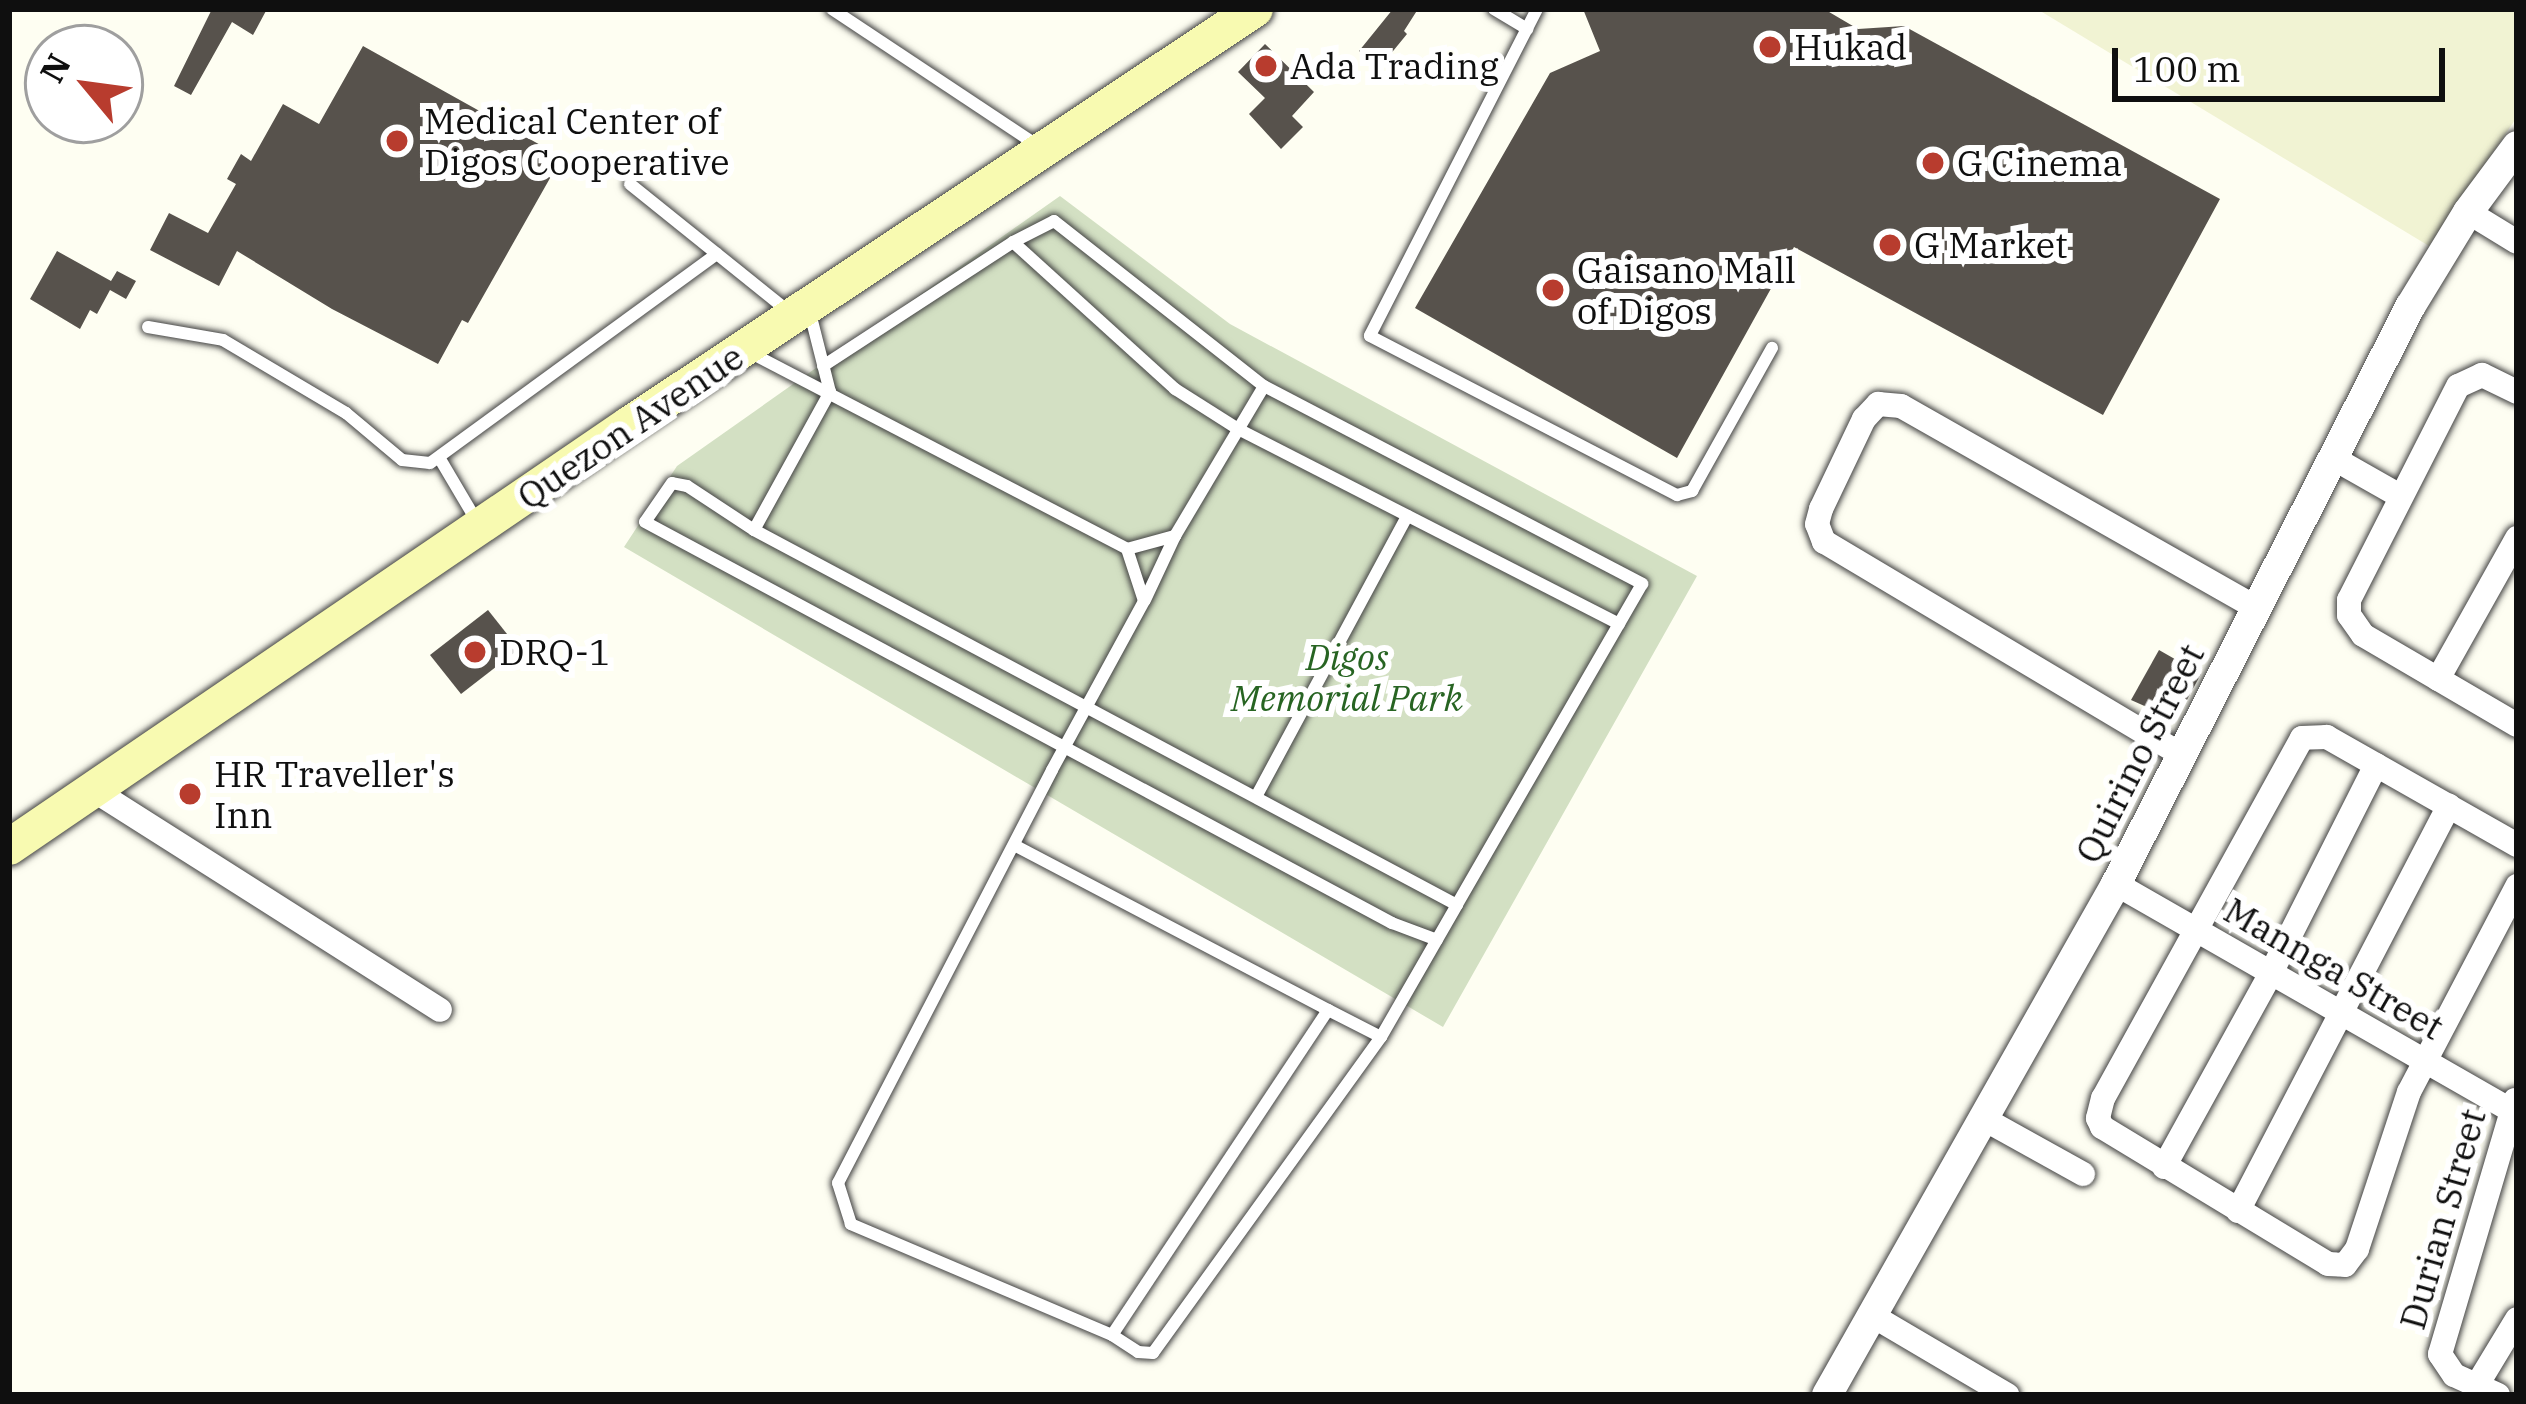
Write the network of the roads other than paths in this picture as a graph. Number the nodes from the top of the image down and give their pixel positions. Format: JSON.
{"nodes":[{"id":1,"x":832,"y":9,"type":"edge"},
{"id":2,"x":1255,"y":9,"type":"edge"},
{"id":3,"x":1494,"y":9,"type":"edge"},
{"id":4,"x":1538,"y":9,"type":"edge"},
{"id":5,"x":1527,"y":29,"type":"junction"},
{"id":6,"x":2517,"y":146,"type":"edge"},
{"id":7,"x":1043,"y":150,"type":"junction"},
{"id":8,"x":630,"y":184,"type":"dead end"},
{"id":9,"x":2468,"y":212,"type":"junction"},
{"id":10,"x":1012,"y":242,"type":"junction"},
{"id":11,"x":2517,"y":242,"type":"edge"},
{"id":12,"x":717,"y":254,"type":"junction"},
{"id":13,"x":802,"y":312,"type":"junction"},
{"id":14,"x":148,"y":327,"type":"dead end"},
{"id":15,"x":1772,"y":348,"type":"dead end"},
{"id":16,"x":744,"y":350,"type":"junction"},
{"id":17,"x":823,"y":366,"type":"junction"},
{"id":18,"x":1264,"y":386,"type":"junction"},
{"id":19,"x":830,"y":392,"type":"junction"},
{"id":20,"x":2517,"y":392,"type":"edge"},
{"id":21,"x":1238,"y":430,"type":"junction"},
{"id":22,"x":2333,"y":458,"type":"junction"},
{"id":23,"x":440,"y":459,"type":"junction"},
{"id":24,"x":2401,"y":496,"type":"junction"},
{"id":25,"x":1407,"y":516,"type":"junction"},
{"id":26,"x":480,"y":526,"type":"junction"},
{"id":27,"x":754,"y":530,"type":"junction"},
{"id":28,"x":1175,"y":536,"type":"junction"},
{"id":29,"x":2517,"y":538,"type":"edge"},
{"id":30,"x":1127,"y":549,"type":"junction"},
{"id":31,"x":1144,"y":601,"type":"junction"},
{"id":32,"x":2257,"y":608,"type":"junction"},
{"id":33,"x":1619,"y":624,"type":"junction"},
{"id":34,"x":2438,"y":679,"type":"junction"},
{"id":35,"x":1087,"y":706,"type":"junction"},
{"id":36,"x":2517,"y":725,"type":"edge"},
{"id":37,"x":1064,"y":748,"type":"junction"},
{"id":38,"x":2182,"y":755,"type":"junction"},
{"id":39,"x":2376,"y":765,"type":"junction"},
{"id":40,"x":92,"y":789,"type":"junction"},
{"id":41,"x":1257,"y":795,"type":"junction"},
{"id":42,"x":2449,"y":806,"type":"junction"},
{"id":43,"x":1014,"y":845,"type":"junction"},
{"id":44,"x":2517,"y":845,"type":"edge"},
{"id":45,"x":9,"y":847,"type":"edge"},
{"id":46,"x":2116,"y":884,"type":"junction"},
{"id":47,"x":2517,"y":886,"type":"edge"},
{"id":48,"x":1457,"y":905,"type":"junction"},
{"id":49,"x":2195,"y":929,"type":"junction"},
{"id":50,"x":1437,"y":940,"type":"junction"},
{"id":51,"x":2271,"y":973,"type":"junction"},
{"id":52,"x":440,"y":1010,"type":"dead end"},
{"id":53,"x":1328,"y":1010,"type":"junction"},
{"id":54,"x":2342,"y":1013,"type":"junction"},
{"id":55,"x":1381,"y":1037,"type":"junction"},
{"id":56,"x":2424,"y":1060,"type":"junction"},
{"id":57,"x":2515,"y":1107,"type":"edge"},
{"id":58,"x":1986,"y":1120,"type":"junction"},
{"id":59,"x":2164,"y":1167,"type":"junction"},
{"id":60,"x":2083,"y":1174,"type":"dead end"},
{"id":61,"x":2238,"y":1211,"type":"junction"},
{"id":62,"x":1873,"y":1316,"type":"junction"},
{"id":63,"x":2517,"y":1319,"type":"edge"},
{"id":64,"x":1112,"y":1335,"type":"junction"},
{"id":65,"x":2488,"y":1390,"type":"edge"},
{"id":66,"x":1827,"y":1395,"type":"edge"},
{"id":67,"x":2007,"y":1395,"type":"edge"}],
"edges":[{"from":1,"to":7,"type":"lane"},
{"from":2,"to":7,"type":"main road","name":"Quezon Avenue"},
{"from":3,"to":5,"type":"lane"},
{"from":4,"to":5,"type":"lane"},
{"from":5,"to":15,"type":"lane"},
{"from":6,"to":9,"type":"street","name":"Quirino Street"},
{"from":7,"to":13,"type":"main road","name":"Quezon Avenue"},
{"from":8,"to":12,"type":"lane"},
{"from":9,"to":11,"type":"street"},
{"from":9,"to":22,"type":"street","name":"Quirino Street"},
{"from":10,"to":17,"type":"lane"},
{"from":10,"to":18,"type":"lane"},
{"from":10,"to":21,"type":"lane"},
{"from":12,"to":13,"type":"lane"},
{"from":12,"to":23,"type":"lane"},
{"from":13,"to":16,"type":"main road","name":"Quezon Avenue"},
{"from":13,"to":17,"type":"lane"},
{"from":14,"to":23,"type":"lane"},
{"from":16,"to":19,"type":"lane"},
{"from":16,"to":26,"type":"main road","name":"Quezon Avenue"},
{"from":17,"to":19,"type":"lane"},
{"from":18,"to":21,"type":"lane"},
{"from":18,"to":33,"type":"lane"},
{"from":19,"to":27,"type":"lane"},
{"from":19,"to":30,"type":"lane"},
{"from":20,"to":24,"type":"street"},
{"from":21,"to":25,"type":"lane"},
{"from":21,"to":28,"type":"lane"},
{"from":22,"to":24,"type":"street"},
{"from":22,"to":32,"type":"street","name":"Quirino Street"},
{"from":23,"to":26,"type":"lane"},
{"from":24,"to":34,"type":"street"},
{"from":25,"to":33,"type":"lane"},
{"from":25,"to":41,"type":"lane"},
{"from":26,"to":40,"type":"main road","name":"Quezon Avenue"},
{"from":27,"to":35,"type":"lane"},
{"from":27,"to":37,"type":"lane"},
{"from":28,"to":30,"type":"lane"},
{"from":28,"to":31,"type":"lane"},
{"from":29,"to":34,"type":"street"},
{"from":30,"to":31,"type":"lane"},
{"from":31,"to":35,"type":"lane"},
{"from":32,"to":38,"type":"street","name":"Quirino Street"},
{"from":32,"to":38,"type":"street"},
{"from":33,"to":48,"type":"lane"},
{"from":34,"to":36,"type":"street"},
{"from":35,"to":37,"type":"lane"},
{"from":35,"to":41,"type":"lane"},
{"from":37,"to":43,"type":"lane"},
{"from":37,"to":50,"type":"lane"},
{"from":38,"to":46,"type":"street","name":"Quirino Street"},
{"from":39,"to":42,"type":"street"},
{"from":39,"to":49,"type":"street"},
{"from":39,"to":51,"type":"street"},
{"from":40,"to":45,"type":"main road","name":"Quezon Avenue"},
{"from":40,"to":52,"type":"street"},
{"from":41,"to":48,"type":"lane"},
{"from":42,"to":44,"type":"street"},
{"from":42,"to":54,"type":"street"},
{"from":43,"to":53,"type":"lane"},
{"from":43,"to":64,"type":"lane"},
{"from":46,"to":49,"type":"street","name":"Mannga Street"},
{"from":46,"to":58,"type":"street","name":"Quirino Street"},
{"from":47,"to":56,"type":"street"},
{"from":48,"to":50,"type":"lane"},
{"from":49,"to":51,"type":"street","name":"Mannga Street"},
{"from":49,"to":59,"type":"street"},
{"from":50,"to":55,"type":"lane"},
{"from":51,"to":54,"type":"street","name":"Mannga Street"},
{"from":51,"to":59,"type":"street"},
{"from":53,"to":55,"type":"lane"},
{"from":53,"to":64,"type":"lane"},
{"from":54,"to":56,"type":"street","name":"Mannga Street"},
{"from":54,"to":61,"type":"street"},
{"from":55,"to":64,"type":"lane"},
{"from":56,"to":57,"type":"street","name":"Mannga Street"},
{"from":56,"to":61,"type":"street"},
{"from":57,"to":65,"type":"street","name":"Durian Street"},
{"from":58,"to":60,"type":"street"},
{"from":58,"to":62,"type":"street","name":"Quirino Street"},
{"from":59,"to":61,"type":"street"},
{"from":62,"to":66,"type":"street","name":"Quirino Street"},
{"from":62,"to":67,"type":"street"},
{"from":63,"to":65,"type":"street"}]}
